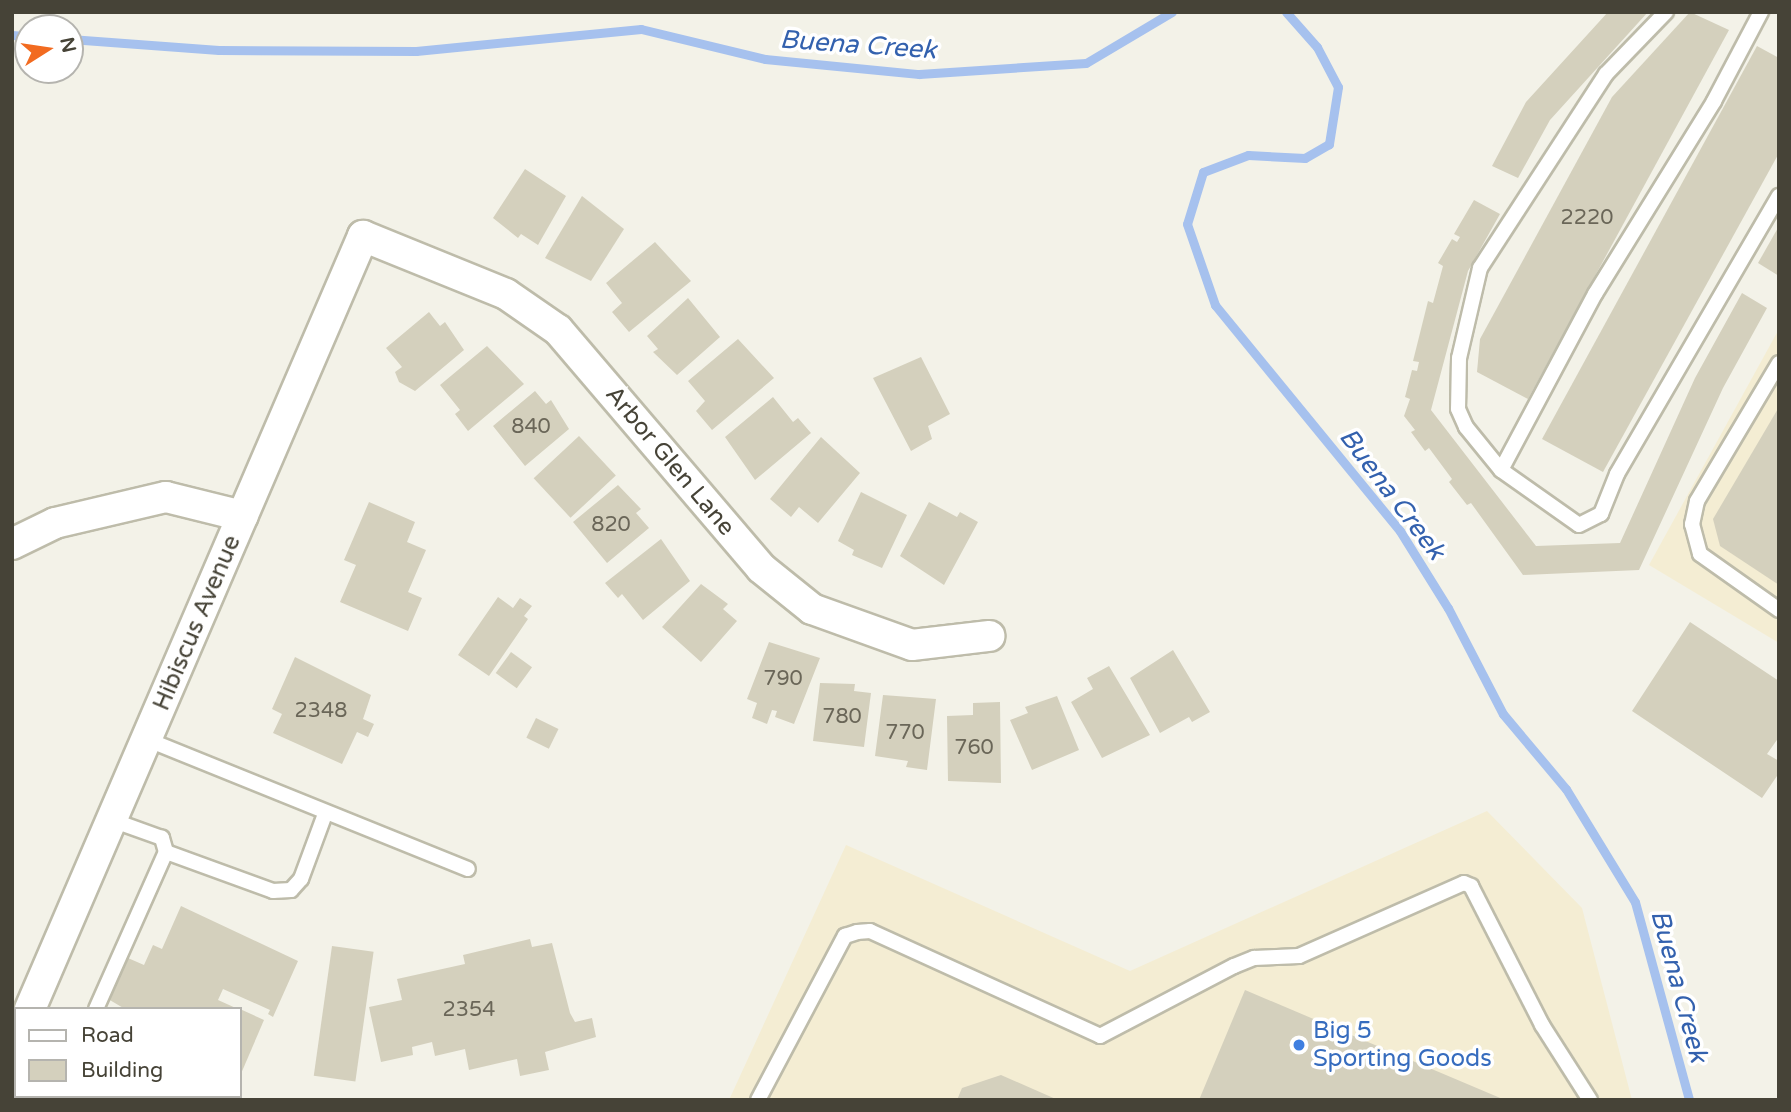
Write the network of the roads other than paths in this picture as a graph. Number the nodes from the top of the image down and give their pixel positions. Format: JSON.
{"nodes":[{"id":1,"x":1666,"y":12,"type":"edge"},
{"id":2,"x":1761,"y":12,"type":"edge"},
{"id":3,"x":1779,"y":196,"type":"edge"},
{"id":4,"x":363,"y":236,"type":"joint"},
{"id":5,"x":1779,"y":363,"type":"edge"},
{"id":6,"x":1501,"y":470,"type":"junction"},
{"id":7,"x":243,"y":516,"type":"junction"},
{"id":8,"x":12,"y":544,"type":"edge"},
{"id":9,"x":1779,"y":610,"type":"edge"},
{"id":10,"x":989,"y":636,"type":"dead end"},
{"id":11,"x":146,"y":739,"type":"junction"},
{"id":12,"x":325,"y":814,"type":"junction"},
{"id":13,"x":112,"y":820,"type":"junction"},
{"id":14,"x":166,"y":852,"type":"junction"},
{"id":15,"x":468,"y":869,"type":"dead end"},
{"id":16,"x":31,"y":1007,"type":"edge"},
{"id":17,"x":97,"y":1007,"type":"edge"},
{"id":18,"x":758,"y":1100,"type":"edge"},
{"id":19,"x":1590,"y":1100,"type":"edge"}],
"edges":[{"from":1,"to":6,"type":"lane"},
{"from":2,"to":6,"type":"lane"},
{"from":3,"to":6,"type":"lane"},
{"from":4,"to":7,"type":"street","name":"Hibiscus Avenue"},
{"from":4,"to":10,"type":"street","name":"Arbor Glen Lane"},
{"from":5,"to":9,"type":"lane"},
{"from":7,"to":8,"type":"street"},
{"from":7,"to":11,"type":"street","name":"Hibiscus Avenue"},
{"from":11,"to":12,"type":"lane"},
{"from":11,"to":13,"type":"street","name":"Hibiscus Avenue"},
{"from":12,"to":14,"type":"lane"},
{"from":12,"to":15,"type":"lane"},
{"from":13,"to":14,"type":"lane"},
{"from":13,"to":16,"type":"street","name":"Hibiscus Avenue"},
{"from":14,"to":17,"type":"lane"},
{"from":18,"to":19,"type":"lane"}]}
